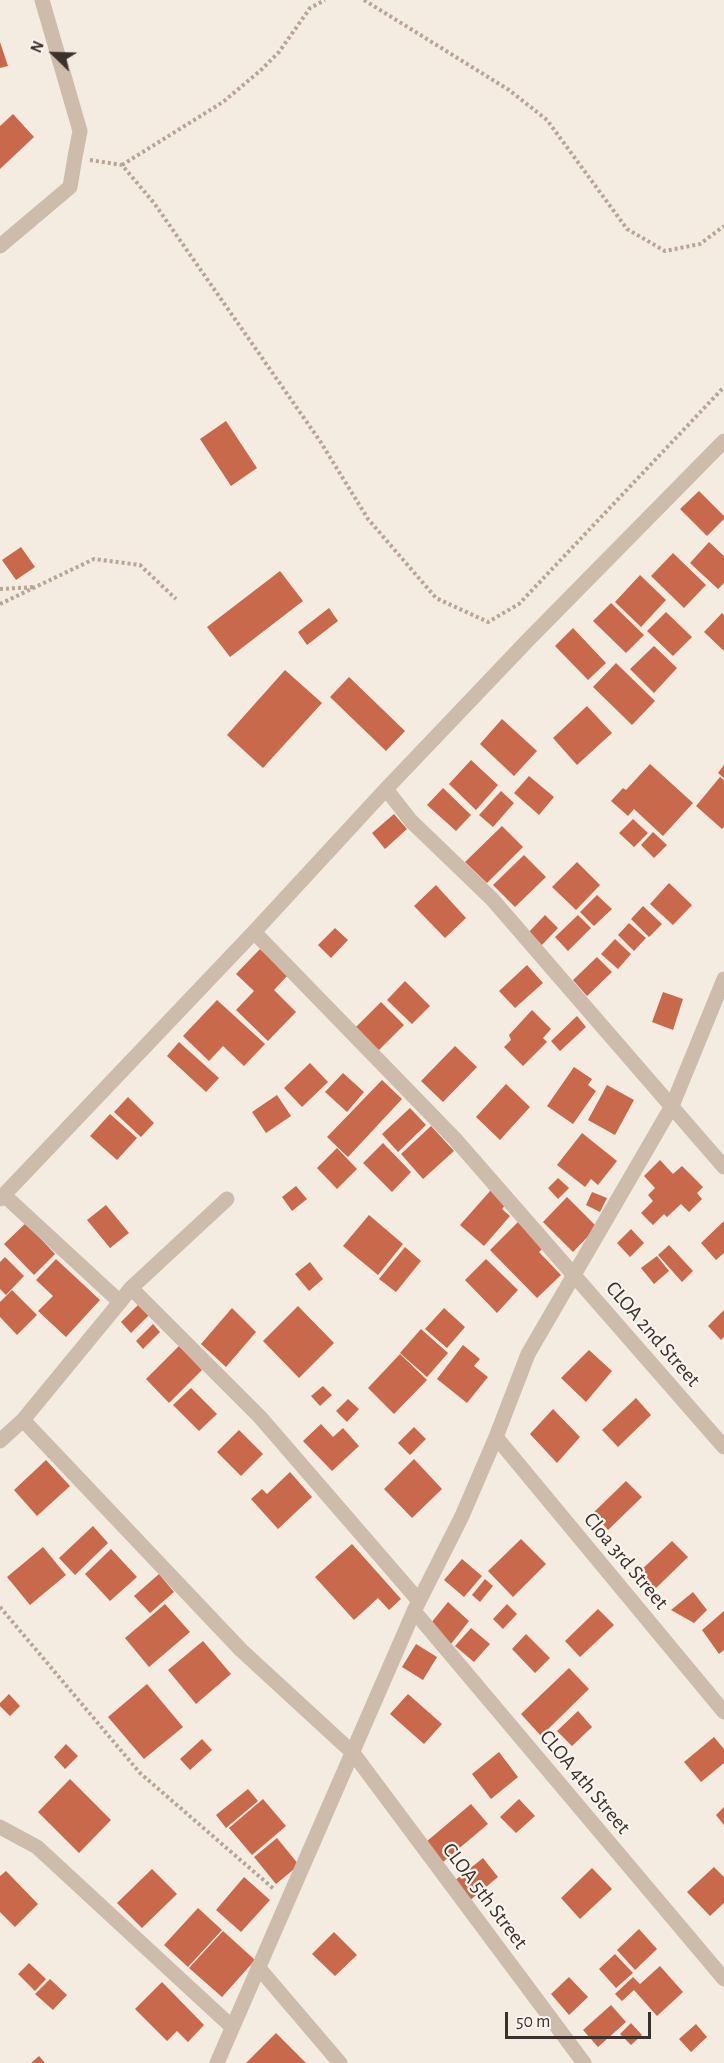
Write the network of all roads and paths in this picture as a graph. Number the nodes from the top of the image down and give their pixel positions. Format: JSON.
{"nodes":[{"id":1,"x":42,"y":0,"type":"edge"},
{"id":2,"x":325,"y":0,"type":"edge"},
{"id":3,"x":364,"y":0,"type":"edge"},
{"id":4,"x":75,"y":157,"type":"junction"},
{"id":5,"x":122,"y":165,"type":"junction"},
{"id":6,"x":724,"y":226,"type":"edge"},
{"id":7,"x":0,"y":246,"type":"edge"},
{"id":8,"x":724,"y":387,"type":"edge"},
{"id":9,"x":724,"y":441,"type":"edge"},
{"id":10,"x":40,"y":586,"type":"junction"},
{"id":11,"x":0,"y":589,"type":"edge"},
{"id":12,"x":176,"y":599,"type":"dead end"},
{"id":13,"x":0,"y":604,"type":"edge"},
{"id":14,"x":386,"y":789,"type":"junction"},
{"id":15,"x":254,"y":932,"type":"junction"},
{"id":16,"x":724,"y":979,"type":"edge"},
{"id":17,"x":672,"y":1106,"type":"junction"},
{"id":18,"x":724,"y":1167,"type":"edge"},
{"id":19,"x":2,"y":1197,"type":"edge"},
{"id":20,"x":227,"y":1199,"type":"dead end"},
{"id":21,"x":573,"y":1275,"type":"junction"},
{"id":22,"x":131,"y":1288,"type":"junction"},
{"id":23,"x":120,"y":1302,"type":"junction"},
{"id":24,"x":23,"y":1420,"type":"junction"},
{"id":25,"x":496,"y":1437,"type":"junction"},
{"id":26,"x":0,"y":1441,"type":"edge"},
{"id":27,"x":724,"y":1447,"type":"edge"},
{"id":28,"x":417,"y":1606,"type":"junction"},
{"id":29,"x":0,"y":1607,"type":"edge"},
{"id":30,"x":724,"y":1712,"type":"edge"},
{"id":31,"x":352,"y":1753,"type":"junction"},
{"id":32,"x":0,"y":1827,"type":"edge"},
{"id":33,"x":288,"y":1898,"type":"junction"},
{"id":34,"x":258,"y":1967,"type":"junction"},
{"id":35,"x":724,"y":1979,"type":"edge"},
{"id":36,"x":232,"y":2027,"type":"junction"},
{"id":37,"x":217,"y":2063,"type":"edge"},
{"id":38,"x":340,"y":2063,"type":"edge"},
{"id":39,"x":584,"y":2063,"type":"edge"}],
"edges":[{"from":1,"to":4,"type":"street"},
{"from":2,"to":5,"type":"path"},
{"from":3,"to":6,"type":"path"},
{"from":4,"to":5,"type":"path"},
{"from":4,"to":7,"type":"street"},
{"from":5,"to":8,"type":"path"},
{"from":9,"to":14,"type":"street"},
{"from":10,"to":11,"type":"path"},
{"from":10,"to":12,"type":"path"},
{"from":10,"to":13,"type":"path"},
{"from":14,"to":15,"type":"street"},
{"from":14,"to":17,"type":"street"},
{"from":15,"to":19,"type":"street"},
{"from":15,"to":21,"type":"street","name":"CLOA 2nd Street"},
{"from":16,"to":17,"type":"street"},
{"from":17,"to":18,"type":"street"},
{"from":17,"to":21,"type":"street"},
{"from":19,"to":23,"type":"street"},
{"from":20,"to":22,"type":"street"},
{"from":21,"to":25,"type":"street"},
{"from":21,"to":27,"type":"street","name":"CLOA 2nd Street"},
{"from":22,"to":23,"type":"street"},
{"from":22,"to":28,"type":"street","name":"CLOA 4th Street"},
{"from":23,"to":24,"type":"street"},
{"from":24,"to":26,"type":"street"},
{"from":24,"to":31,"type":"street","name":"CLOA 5th Street"},
{"from":25,"to":28,"type":"street"},
{"from":25,"to":30,"type":"street","name":"Cloa 3rd Street"},
{"from":28,"to":31,"type":"street"},
{"from":28,"to":35,"type":"street","name":"CLOA 4th Street"},
{"from":29,"to":33,"type":"path"},
{"from":31,"to":33,"type":"street"},
{"from":31,"to":39,"type":"street","name":"CLOA 5th Street"},
{"from":32,"to":36,"type":"street"},
{"from":33,"to":34,"type":"street"},
{"from":34,"to":36,"type":"street"},
{"from":34,"to":38,"type":"street"},
{"from":36,"to":37,"type":"street"}]}
